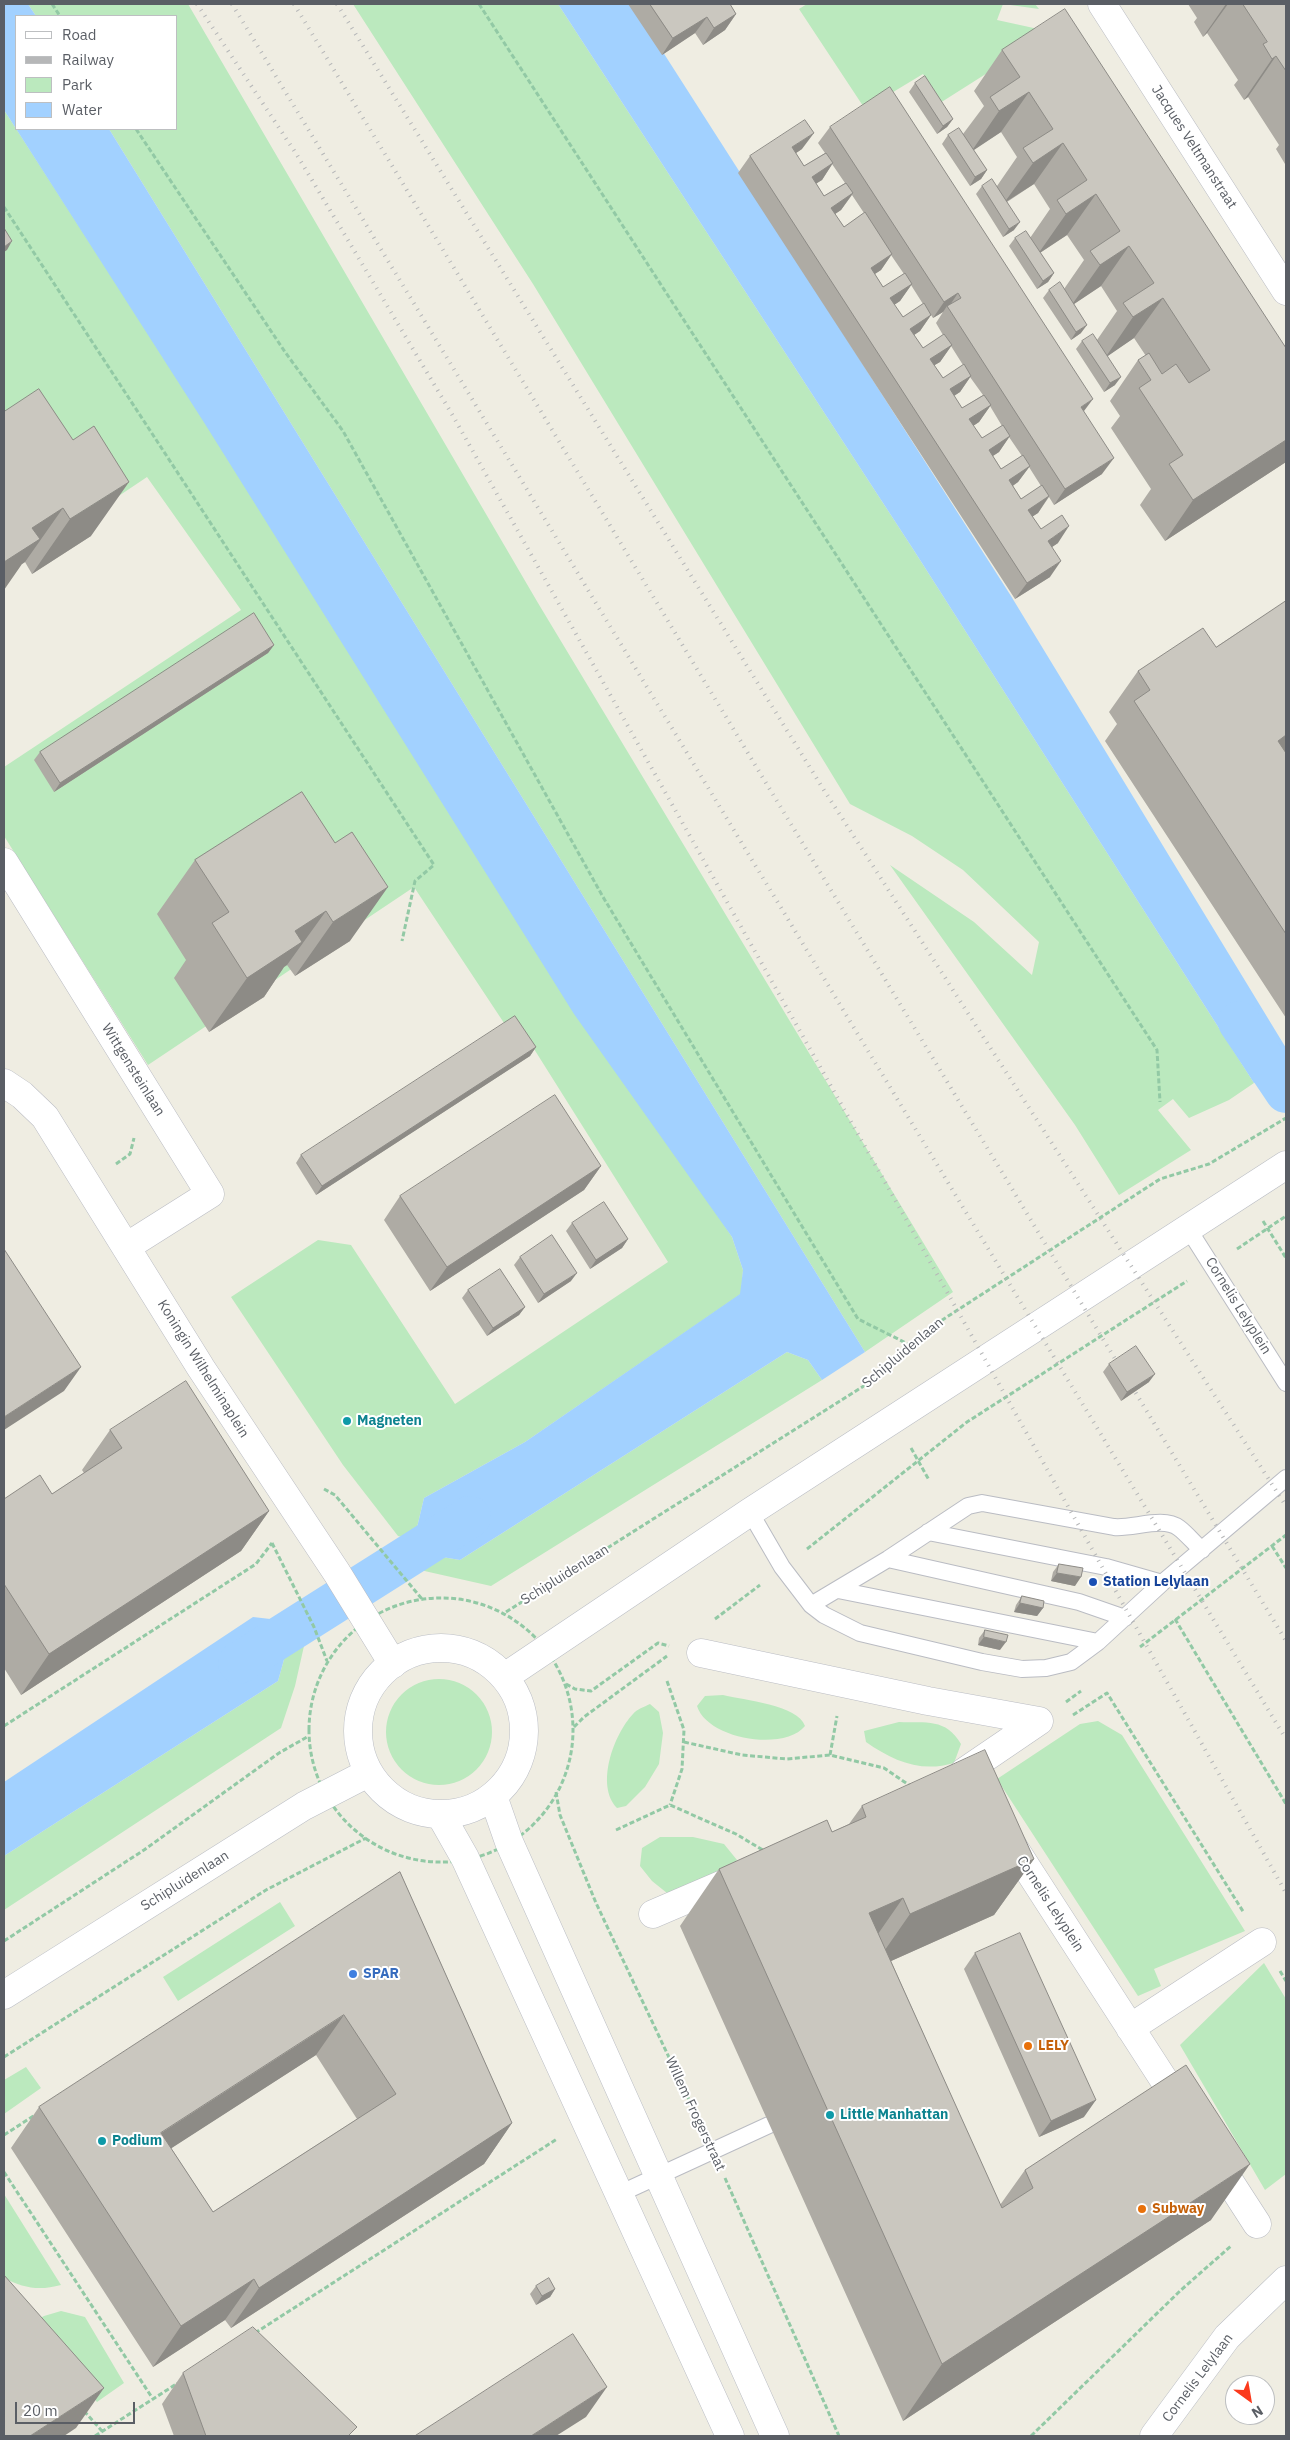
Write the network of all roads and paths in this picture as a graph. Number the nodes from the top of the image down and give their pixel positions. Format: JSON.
{"nodes":[{"id":1,"x":52,"y":4,"type":"edge"},
{"id":2,"x":479,"y":4,"type":"edge"},
{"id":3,"x":1102,"y":4,"type":"edge"},
{"id":4,"x":59,"y":15,"type":"edge"},
{"id":5,"x":137,"y":130,"type":"edge"},
{"id":6,"x":4,"y":207,"type":"edge"},
{"id":7,"x":1286,"y":291,"type":"edge"},
{"id":8,"x":4,"y":862,"type":"edge"},
{"id":9,"x":402,"y":940,"type":"dead end"},
{"id":10,"x":4,"y":1083,"type":"edge"},
{"id":11,"x":1160,"y":1102,"type":"dead end"},
{"id":12,"x":1286,"y":1118,"type":"edge"},
{"id":13,"x":129,"y":1129,"type":"dead end"},
{"id":14,"x":1282,"y":1169,"type":"edge"},
{"id":15,"x":86,"y":1185,"type":"junction"},
{"id":16,"x":1286,"y":1216,"type":"edge"},
{"id":17,"x":1268,"y":1229,"type":"junction"},
{"id":18,"x":1189,"y":1230,"type":"junction"},
{"id":19,"x":126,"y":1247,"type":"junction"},
{"id":20,"x":1286,"y":1258,"type":"edge"},
{"id":21,"x":1212,"y":1265,"type":"junction"},
{"id":22,"x":910,"y":1345,"type":"junction"},
{"id":23,"x":1286,"y":1383,"type":"edge"},
{"id":24,"x":1286,"y":1478,"type":"edge"},
{"id":25,"x":750,"y":1512,"type":"junction"},
{"id":26,"x":928,"y":1532,"type":"junction"},
{"id":27,"x":1286,"y":1535,"type":"edge"},
{"id":28,"x":272,"y":1543,"type":"dead end"},
{"id":29,"x":1272,"y":1546,"type":"junction"},
{"id":30,"x":379,"y":1548,"type":"dead end"},
{"id":31,"x":1202,"y":1550,"type":"junction"},
{"id":32,"x":888,"y":1559,"type":"junction"},
{"id":33,"x":782,"y":1567,"type":"junction"},
{"id":34,"x":1286,"y":1568,"type":"edge"},
{"id":35,"x":1162,"y":1583,"type":"junction"},
{"id":36,"x":838,"y":1590,"type":"junction"},
{"id":37,"x":300,"y":1597,"type":"dead end"},
{"id":38,"x":422,"y":1600,"type":"junction"},
{"id":39,"x":811,"y":1605,"type":"junction"},
{"id":40,"x":506,"y":1612,"type":"junction"},
{"id":41,"x":363,"y":1617,"type":"junction"},
{"id":42,"x":1125,"y":1618,"type":"junction"},
{"id":43,"x":1175,"y":1619,"type":"junction"},
{"id":44,"x":707,"y":1625,"type":"dead end"},
{"id":45,"x":1098,"y":1642,"type":"junction"},
{"id":46,"x":547,"y":1649,"type":"junction"},
{"id":47,"x":1137,"y":1649,"type":"dead end"},
{"id":48,"x":689,"y":1651,"type":"junction"},
{"id":49,"x":327,"y":1662,"type":"junction"},
{"id":50,"x":393,"y":1664,"type":"junction"},
{"id":51,"x":506,"y":1676,"type":"junction"},
{"id":52,"x":666,"y":1681,"type":"dead end"},
{"id":53,"x":566,"y":1684,"type":"junction"},
{"id":54,"x":1086,"y":1688,"type":"dead end"},
{"id":55,"x":1039,"y":1721,"type":"junction"},
{"id":56,"x":4,"y":1726,"type":"edge"},
{"id":57,"x":574,"y":1727,"type":"junction"},
{"id":58,"x":308,"y":1737,"type":"junction"},
{"id":59,"x":684,"y":1742,"type":"junction"},
{"id":60,"x":964,"y":1772,"type":"junction"},
{"id":61,"x":368,"y":1773,"type":"junction"},
{"id":62,"x":556,"y":1792,"type":"junction"},
{"id":63,"x":921,"y":1793,"type":"joint"},
{"id":64,"x":324,"y":1796,"type":"junction"},
{"id":65,"x":493,"y":1796,"type":"junction"},
{"id":66,"x":670,"y":1804,"type":"junction"},
{"id":67,"x":1286,"y":1804,"type":"edge"},
{"id":68,"x":440,"y":1814,"type":"junction"},
{"id":69,"x":616,"y":1830,"type":"dead end"},
{"id":70,"x":366,"y":1838,"type":"junction"},
{"id":71,"x":509,"y":1842,"type":"junction"},
{"id":72,"x":465,"y":1858,"type":"junction"},
{"id":73,"x":780,"y":1859,"type":"joint"},
{"id":74,"x":653,"y":1914,"type":"dead end"},
{"id":75,"x":4,"y":1941,"type":"edge"},
{"id":76,"x":1262,"y":1942,"type":"junction"},
{"id":77,"x":1286,"y":1981,"type":"edge"},
{"id":78,"x":4,"y":1994,"type":"edge"},
{"id":79,"x":1130,"y":2028,"type":"junction"},
{"id":80,"x":4,"y":2057,"type":"edge"},
{"id":81,"x":37,"y":2114,"type":"dead end"},
{"id":82,"x":585,"y":2120,"type":"junction"},
{"id":83,"x":769,"y":2125,"type":"dead end"},
{"id":84,"x":4,"y":2135,"type":"edge"},
{"id":85,"x":713,"y":2152,"type":"junction"},
{"id":86,"x":4,"y":2172,"type":"edge"},
{"id":87,"x":658,"y":2177,"type":"junction"},
{"id":88,"x":619,"y":2194,"type":"junction"},
{"id":89,"x":1257,"y":2224,"type":"joint"},
{"id":90,"x":1286,"y":2280,"type":"edge"},
{"id":91,"x":252,"y":2335,"type":"edge"},
{"id":92,"x":186,"y":2378,"type":"edge"},
{"id":93,"x":153,"y":2399,"type":"junction"},
{"id":94,"x":83,"y":2409,"type":"edge"},
{"id":95,"x":102,"y":2431,"type":"junction"},
{"id":96,"x":95,"y":2436,"type":"edge"},
{"id":97,"x":730,"y":2436,"type":"edge"},
{"id":98,"x":774,"y":2436,"type":"edge"},
{"id":99,"x":839,"y":2436,"type":"edge"},
{"id":100,"x":1031,"y":2436,"type":"edge"},
{"id":101,"x":1154,"y":2436,"type":"edge"}],
"edges":[{"from":1,"to":4,"type":"path"},
{"from":2,"to":11,"type":"path"},
{"from":3,"to":7,"type":"street","name":"Jacques Veltmanstraat"},
{"from":5,"to":22,"type":"path"},
{"from":6,"to":9,"type":"path"},
{"from":8,"to":19,"type":"street","name":"Wittgensteinlaan"},
{"from":10,"to":15,"type":"street","name":"Koningin Wilhelminaplein"},
{"from":12,"to":22,"type":"path","name":"Schipluidenlaan"},
{"from":13,"to":15,"type":"path"},
{"from":14,"to":18,"type":"street"},
{"from":15,"to":19,"type":"street","name":"Koningin Wilhelminaplein"},
{"from":16,"to":17,"type":"path"},
{"from":17,"to":20,"type":"path"},
{"from":17,"to":21,"type":"path"},
{"from":18,"to":21,"type":"lane","name":"Cornelis Lelyplein"},
{"from":18,"to":25,"type":"street"},
{"from":19,"to":41,"type":"street","name":"Koningin Wilhelminaplein"},
{"from":21,"to":23,"type":"lane","name":"Cornelis Lelyplein"},
{"from":21,"to":33,"type":"path"},
{"from":22,"to":40,"type":"path","name":"Schipluidenlaan"},
{"from":24,"to":31,"type":"lane"},
{"from":25,"to":33,"type":"lane"},
{"from":25,"to":46,"type":"street"},
{"from":26,"to":31,"type":"lane"},
{"from":26,"to":32,"type":"lane"},
{"from":26,"to":35,"type":"lane"},
{"from":27,"to":29,"type":"path"},
{"from":28,"to":56,"type":"path"},
{"from":29,"to":34,"type":"path"},
{"from":29,"to":43,"type":"path"},
{"from":30,"to":38,"type":"path"},
{"from":31,"to":35,"type":"lane"},
{"from":32,"to":36,"type":"lane"},
{"from":32,"to":42,"type":"lane"},
{"from":33,"to":39,"type":"lane"},
{"from":33,"to":44,"type":"path"},
{"from":35,"to":42,"type":"lane"},
{"from":36,"to":39,"type":"lane"},
{"from":36,"to":45,"type":"lane"},
{"from":37,"to":49,"type":"path"},
{"from":38,"to":40,"type":"path"},
{"from":38,"to":41,"type":"path"},
{"from":39,"to":45,"type":"lane"},
{"from":40,"to":46,"type":"path"},
{"from":41,"to":49,"type":"path"},
{"from":41,"to":50,"type":"street","name":"Koningin Wilhelminaplein"},
{"from":42,"to":45,"type":"lane"},
{"from":43,"to":47,"type":"path"},
{"from":43,"to":67,"type":"path"},
{"from":46,"to":51,"type":"street"},
{"from":46,"to":53,"type":"path"},
{"from":48,"to":53,"type":"path"},
{"from":48,"to":55,"type":"street"},
{"from":48,"to":57,"type":"path"},
{"from":49,"to":58,"type":"path"},
{"from":50,"to":51,"type":"street"},
{"from":50,"to":61,"type":"street"},
{"from":51,"to":65,"type":"street"},
{"from":52,"to":59,"type":"path"},
{"from":53,"to":57,"type":"path"},
{"from":54,"to":55,"type":"path"},
{"from":55,"to":60,"type":"street"},
{"from":55,"to":76,"type":"path"},
{"from":57,"to":62,"type":"path"},
{"from":58,"to":64,"type":"path"},
{"from":58,"to":75,"type":"path"},
{"from":59,"to":63,"type":"path"},
{"from":59,"to":66,"type":"path"},
{"from":60,"to":63,"type":"street"},
{"from":60,"to":79,"type":"street","name":"Cornelis Lelyplein"},
{"from":61,"to":64,"type":"street","name":"Schipluidenlaan"},
{"from":61,"to":68,"type":"street"},
{"from":62,"to":71,"type":"path"},
{"from":62,"to":85,"type":"path","name":"Willem Frogerstraat"},
{"from":64,"to":70,"type":"path"},
{"from":64,"to":78,"type":"street","name":"Schipluidenlaan"},
{"from":65,"to":68,"type":"street"},
{"from":65,"to":71,"type":"street"},
{"from":66,"to":69,"type":"path"},
{"from":66,"to":73,"type":"path"},
{"from":68,"to":72,"type":"street"},
{"from":70,"to":72,"type":"path"},
{"from":70,"to":80,"type":"path"},
{"from":71,"to":72,"type":"path"},
{"from":71,"to":87,"type":"street"},
{"from":72,"to":82,"type":"street"},
{"from":73,"to":74,"type":"street"},
{"from":76,"to":77,"type":"path"},
{"from":76,"to":79,"type":"street"},
{"from":79,"to":89,"type":"street","name":"Cornelis Lelyplein"},
{"from":81,"to":84,"type":"path"},
{"from":82,"to":88,"type":"street"},
{"from":82,"to":91,"type":"path"},
{"from":83,"to":85,"type":"lane"},
{"from":85,"to":87,"type":"lane"},
{"from":85,"to":99,"type":"path","name":"Willem Frogerstraat"},
{"from":86,"to":93,"type":"path"},
{"from":87,"to":88,"type":"lane"},
{"from":87,"to":98,"type":"street"},
{"from":88,"to":97,"type":"street"},
{"from":89,"to":100,"type":"path"},
{"from":90,"to":101,"type":"street","name":"Cornelis Lelylaan"},
{"from":92,"to":93,"type":"path"},
{"from":93,"to":95,"type":"path"},
{"from":94,"to":95,"type":"path"},
{"from":95,"to":96,"type":"path"}]}
